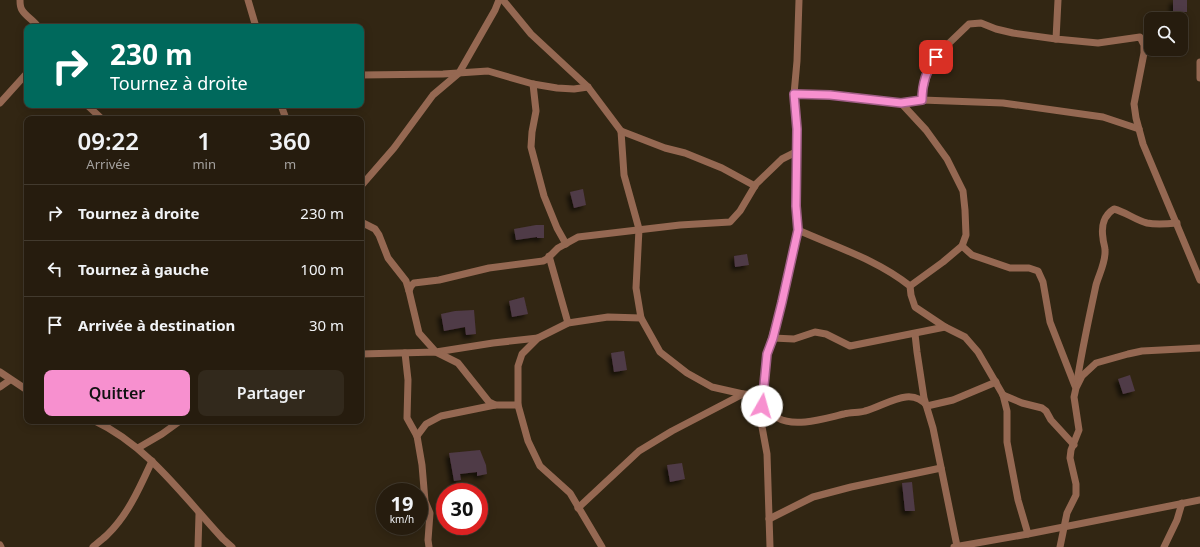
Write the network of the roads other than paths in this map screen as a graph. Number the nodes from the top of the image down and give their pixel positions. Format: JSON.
{"nodes":[{"id":1,"x":20,"y":0,"type":"edge"},
{"id":2,"x":248,"y":0,"type":"edge"},
{"id":3,"x":499,"y":0,"type":"edge"},
{"id":4,"x":503,"y":0,"type":"edge"},
{"id":5,"x":799,"y":0,"type":"edge"},
{"id":6,"x":1058,"y":0,"type":"edge"},
{"id":7,"x":36,"y":24,"type":"edge"},
{"id":8,"x":255,"y":24,"type":"edge"},
{"id":9,"x":1056,"y":39,"type":"junction"},
{"id":10,"x":1200,"y":62,"type":"edge"},
{"id":11,"x":459,"y":73,"type":"junction"},
{"id":12,"x":364,"y":75,"type":"edge"},
{"id":13,"x":24,"y":77,"type":"edge"},
{"id":14,"x":1200,"y":78,"type":"edge"},
{"id":15,"x":533,"y":84,"type":"junction"},
{"id":16,"x":588,"y":88,"type":"junction"},
{"id":17,"x":794,"y":94,"type":"junction"},
{"id":18,"x":922,"y":100,"type":"junction"},
{"id":19,"x":0,"y":103,"type":"edge"},
{"id":20,"x":901,"y":103,"type":"junction"},
{"id":21,"x":90,"y":108,"type":"edge"},
{"id":22,"x":99,"y":116,"type":"edge"},
{"id":23,"x":1139,"y":129,"type":"junction"},
{"id":24,"x":621,"y":131,"type":"junction"},
{"id":25,"x":796,"y":152,"type":"junction"},
{"id":26,"x":364,"y":183,"type":"edge"},
{"id":27,"x":755,"y":186,"type":"junction"},
{"id":28,"x":1177,"y":223,"type":"junction"},
{"id":29,"x":364,"y":224,"type":"edge"},
{"id":30,"x":639,"y":229,"type":"junction"},
{"id":31,"x":798,"y":230,"type":"junction"},
{"id":32,"x":566,"y":244,"type":"junction"},
{"id":33,"x":962,"y":246,"type":"junction"},
{"id":34,"x":549,"y":256,"type":"junction"},
{"id":35,"x":1200,"y":280,"type":"edge"},
{"id":36,"x":910,"y":286,"type":"junction"},
{"id":37,"x":409,"y":291,"type":"junction"},
{"id":38,"x":641,"y":318,"type":"junction"},
{"id":39,"x":568,"y":323,"type":"junction"},
{"id":40,"x":945,"y":327,"type":"junction"},
{"id":41,"x":915,"y":334,"type":"junction"},
{"id":42,"x":538,"y":338,"type":"junction"},
{"id":43,"x":773,"y":338,"type":"junction"},
{"id":44,"x":1200,"y":348,"type":"edge"},
{"id":45,"x":436,"y":352,"type":"junction"},
{"id":46,"x":405,"y":353,"type":"junction"},
{"id":47,"x":364,"y":354,"type":"edge"},
{"id":48,"x":0,"y":372,"type":"edge"},
{"id":49,"x":10,"y":380,"type":"junction"},
{"id":50,"x":996,"y":382,"type":"junction"},
{"id":51,"x":0,"y":388,"type":"edge"},
{"id":52,"x":24,"y":388,"type":"edge"},
{"id":53,"x":1076,"y":388,"type":"junction"},
{"id":54,"x":743,"y":394,"type":"junction"},
{"id":55,"x":763,"y":395,"type":"junction"},
{"id":56,"x":1003,"y":395,"type":"junction"},
{"id":57,"x":495,"y":405,"type":"junction"},
{"id":58,"x":518,"y":405,"type":"junction"},
{"id":59,"x":927,"y":406,"type":"junction"},
{"id":60,"x":102,"y":424,"type":"edge"},
{"id":61,"x":176,"y":424,"type":"edge"},
{"id":62,"x":417,"y":436,"type":"junction"},
{"id":63,"x":1074,"y":445,"type":"junction"},
{"id":64,"x":138,"y":448,"type":"junction"},
{"id":65,"x":152,"y":461,"type":"junction"},
{"id":66,"x":941,"y":468,"type":"junction"},
{"id":67,"x":1200,"y":500,"type":"edge"},
{"id":68,"x":1182,"y":503,"type":"junction"},
{"id":69,"x":578,"y":508,"type":"junction"},
{"id":70,"x":199,"y":514,"type":"junction"},
{"id":71,"x":769,"y":519,"type":"junction"},
{"id":72,"x":1063,"y":527,"type":"junction"},
{"id":73,"x":1028,"y":534,"type":"junction"},
{"id":74,"x":957,"y":546,"type":"edge"},
{"id":75,"x":93,"y":547,"type":"edge"},
{"id":76,"x":198,"y":547,"type":"edge"},
{"id":77,"x":232,"y":547,"type":"edge"},
{"id":78,"x":429,"y":547,"type":"edge"},
{"id":79,"x":602,"y":547,"type":"edge"},
{"id":80,"x":770,"y":547,"type":"edge"},
{"id":81,"x":954,"y":547,"type":"edge"},
{"id":82,"x":1060,"y":547,"type":"edge"},
{"id":83,"x":1164,"y":547,"type":"edge"}],
"edges":[{"from":1,"to":7,"type":"street"},
{"from":2,"to":8,"type":"street"},
{"from":3,"to":11,"type":"street"},
{"from":4,"to":16,"type":"street"},
{"from":5,"to":17,"type":"street"},
{"from":6,"to":9,"type":"street"},
{"from":9,"to":18,"type":"street"},
{"from":9,"to":23,"type":"street"},
{"from":10,"to":14,"type":"street"},
{"from":11,"to":12,"type":"street"},
{"from":11,"to":15,"type":"street"},
{"from":11,"to":26,"type":"street"},
{"from":13,"to":19,"type":"street"},
{"from":15,"to":16,"type":"street"},
{"from":15,"to":32,"type":"street"},
{"from":16,"to":24,"type":"street"},
{"from":17,"to":20,"type":"street"},
{"from":17,"to":25,"type":"street"},
{"from":18,"to":20,"type":"street"},
{"from":18,"to":23,"type":"street"},
{"from":20,"to":33,"type":"street"},
{"from":21,"to":22,"type":"street"},
{"from":23,"to":28,"type":"street"},
{"from":24,"to":27,"type":"street"},
{"from":24,"to":30,"type":"street"},
{"from":25,"to":27,"type":"street"},
{"from":25,"to":31,"type":"street"},
{"from":27,"to":30,"type":"street"},
{"from":28,"to":35,"type":"street"},
{"from":28,"to":53,"type":"street"},
{"from":29,"to":37,"type":"street"},
{"from":30,"to":32,"type":"street"},
{"from":30,"to":38,"type":"street"},
{"from":31,"to":36,"type":"street"},
{"from":31,"to":43,"type":"street"},
{"from":32,"to":34,"type":"street"},
{"from":33,"to":36,"type":"street"},
{"from":33,"to":53,"type":"street"},
{"from":34,"to":37,"type":"street"},
{"from":34,"to":39,"type":"street"},
{"from":36,"to":40,"type":"street"},
{"from":37,"to":45,"type":"street"},
{"from":38,"to":39,"type":"street"},
{"from":38,"to":54,"type":"street"},
{"from":39,"to":42,"type":"street"},
{"from":40,"to":41,"type":"street"},
{"from":40,"to":50,"type":"street"},
{"from":41,"to":43,"type":"street"},
{"from":41,"to":59,"type":"street"},
{"from":42,"to":45,"type":"street"},
{"from":42,"to":58,"type":"street"},
{"from":43,"to":55,"type":"street"},
{"from":44,"to":53,"type":"street"},
{"from":45,"to":46,"type":"street"},
{"from":45,"to":57,"type":"street"},
{"from":46,"to":47,"type":"street"},
{"from":46,"to":62,"type":"street"},
{"from":48,"to":49,"type":"street"},
{"from":49,"to":51,"type":"street"},
{"from":49,"to":52,"type":"street"},
{"from":50,"to":56,"type":"street"},
{"from":50,"to":59,"type":"street"},
{"from":53,"to":63,"type":"street"},
{"from":54,"to":55,"type":"street"},
{"from":54,"to":69,"type":"street"},
{"from":55,"to":59,"type":"street"},
{"from":55,"to":71,"type":"street"},
{"from":56,"to":63,"type":"street"},
{"from":56,"to":73,"type":"street"},
{"from":57,"to":58,"type":"street"},
{"from":57,"to":62,"type":"street"},
{"from":58,"to":69,"type":"street"},
{"from":59,"to":66,"type":"street"},
{"from":60,"to":64,"type":"street"},
{"from":61,"to":64,"type":"street"},
{"from":62,"to":78,"type":"street"},
{"from":63,"to":72,"type":"street"},
{"from":64,"to":65,"type":"street"},
{"from":65,"to":70,"type":"street"},
{"from":65,"to":75,"type":"street"},
{"from":66,"to":71,"type":"street"},
{"from":66,"to":74,"type":"street"},
{"from":67,"to":68,"type":"street"},
{"from":68,"to":72,"type":"street"},
{"from":68,"to":83,"type":"street"},
{"from":69,"to":79,"type":"street"},
{"from":70,"to":76,"type":"street"},
{"from":70,"to":77,"type":"street"},
{"from":71,"to":80,"type":"street"},
{"from":72,"to":73,"type":"street"},
{"from":72,"to":82,"type":"street"},
{"from":73,"to":74,"type":"street"},
{"from":74,"to":81,"type":"street"}]}
